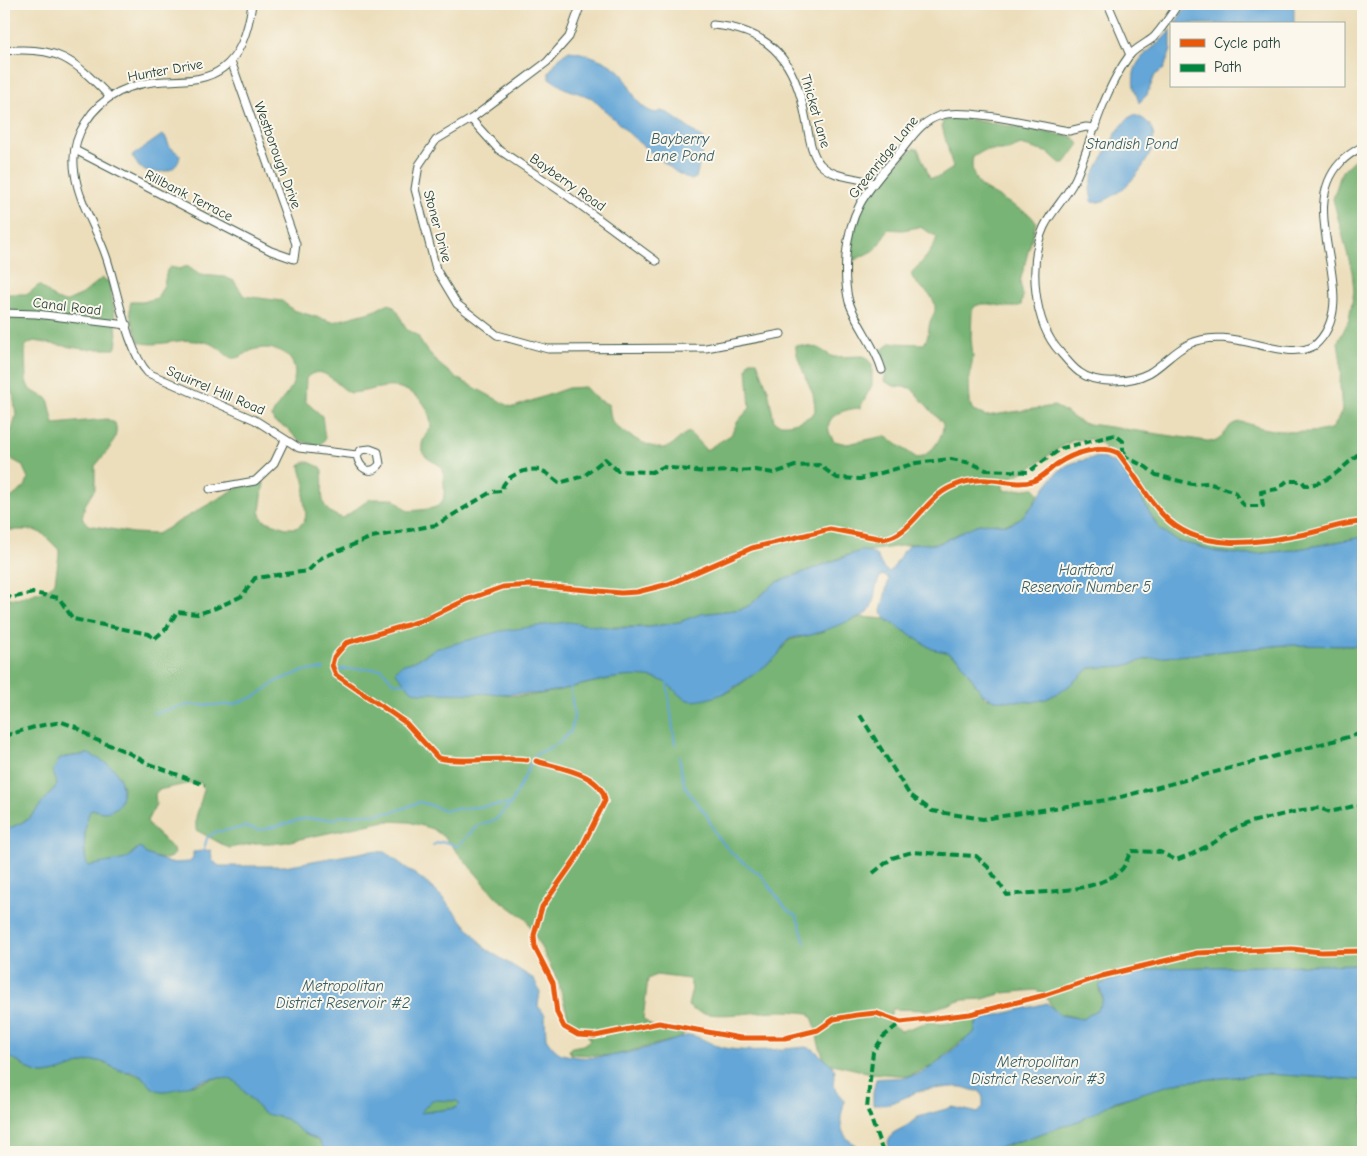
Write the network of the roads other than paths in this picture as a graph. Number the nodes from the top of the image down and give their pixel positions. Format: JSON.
{"nodes":[{"id":1,"x":252,"y":4,"type":"edge"},
{"id":2,"x":580,"y":4,"type":"edge"},
{"id":3,"x":1108,"y":4,"type":"edge"},
{"id":4,"x":1178,"y":4,"type":"edge"},
{"id":5,"x":713,"y":25,"type":"dead end"},
{"id":6,"x":4,"y":51,"type":"edge"},
{"id":7,"x":1130,"y":55,"type":"junction"},
{"id":8,"x":231,"y":61,"type":"junction"},
{"id":9,"x":109,"y":96,"type":"junction"},
{"id":10,"x":471,"y":119,"type":"junction"},
{"id":11,"x":1096,"y":128,"type":"junction"},
{"id":12,"x":1363,"y":146,"type":"edge"},
{"id":13,"x":75,"y":150,"type":"junction"},
{"id":14,"x":874,"y":183,"type":"junction"},
{"id":15,"x":1332,"y":222,"type":"dead end"},
{"id":16,"x":294,"y":259,"type":"joint"},
{"id":17,"x":656,"y":261,"type":"dead end"},
{"id":18,"x":4,"y":313,"type":"edge"},
{"id":19,"x":127,"y":325,"type":"junction"},
{"id":20,"x":1335,"y":331,"type":"dead end"},
{"id":21,"x":781,"y":334,"type":"dead end"},
{"id":22,"x":882,"y":370,"type":"dead end"},
{"id":23,"x":285,"y":440,"type":"junction"},
{"id":24,"x":357,"y":455,"type":"dead end"},
{"id":25,"x":210,"y":489,"type":"dead end"}],
"edges":[{"from":1,"to":8,"type":"street"},
{"from":2,"to":10,"type":"street","name":"Stoner Drive"},
{"from":3,"to":7,"type":"street"},
{"from":4,"to":7,"type":"street"},
{"from":5,"to":14,"type":"street","name":"Thicket Lane"},
{"from":6,"to":9,"type":"street"},
{"from":7,"to":11,"type":"street"},
{"from":8,"to":9,"type":"street","name":"Hunter Drive"},
{"from":8,"to":16,"type":"street","name":"Westborough Drive"},
{"from":9,"to":13,"type":"street","name":"Hunter Drive"},
{"from":10,"to":17,"type":"street","name":"Bayberry Road"},
{"from":10,"to":21,"type":"street","name":"Stoner Drive"},
{"from":11,"to":14,"type":"street","name":"Greenridge Lane"},
{"from":11,"to":20,"type":"street"},
{"from":12,"to":15,"type":"street"},
{"from":13,"to":16,"type":"street","name":"Rillbank Terrace"},
{"from":13,"to":19,"type":"street","name":"Hunter Drive"},
{"from":14,"to":22,"type":"street","name":"Greenridge Lane"},
{"from":18,"to":19,"type":"street","name":"Canal Road"},
{"from":19,"to":23,"type":"street","name":"Squirrel Hill Road"},
{"from":23,"to":24,"type":"street","name":"Squirrel Hill Road"},
{"from":23,"to":25,"type":"street"}]}
